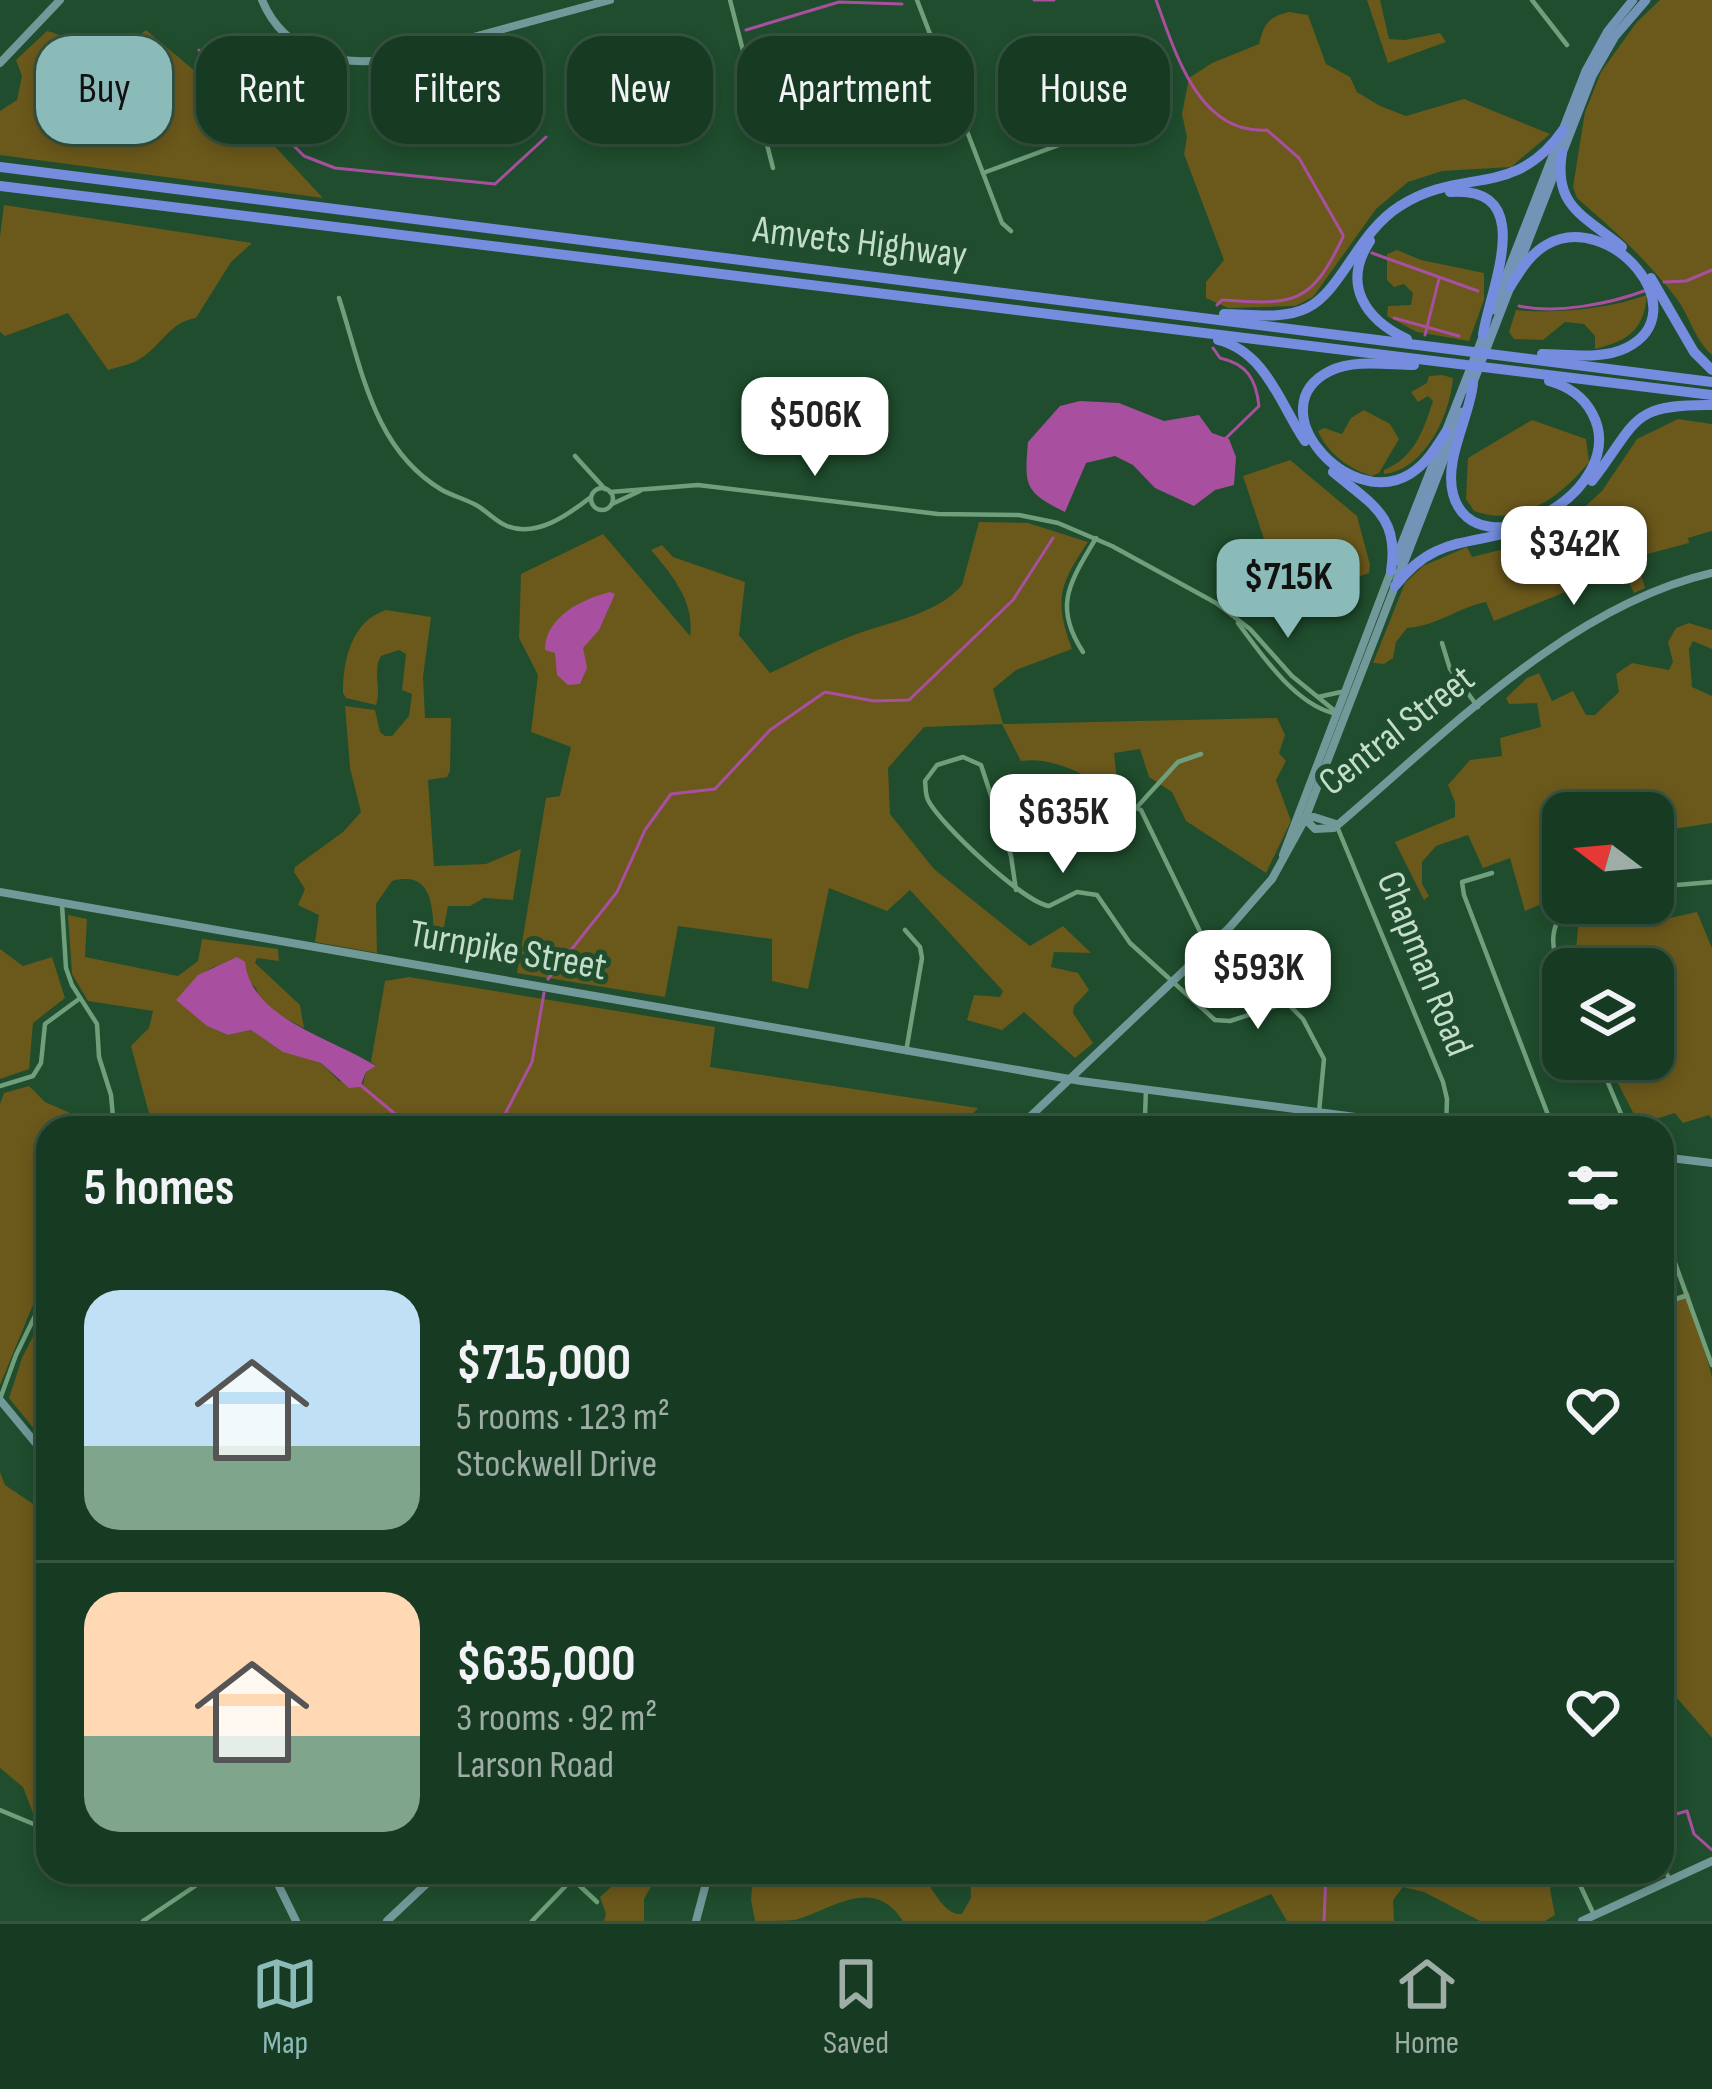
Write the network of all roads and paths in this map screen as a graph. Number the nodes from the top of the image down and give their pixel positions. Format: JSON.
{"nodes":[{"id":1,"x":60,"y":0,"type":"edge"},
{"id":2,"x":262,"y":0,"type":"edge"},
{"id":3,"x":610,"y":0,"type":"edge"},
{"id":4,"x":730,"y":0,"type":"edge"},
{"id":5,"x":917,"y":0,"type":"edge"},
{"id":6,"x":1532,"y":0,"type":"edge"},
{"id":7,"x":1633,"y":0,"type":"edge"},
{"id":8,"x":1646,"y":0,"type":"edge"},
{"id":9,"x":1567,"y":45,"type":"dead end"},
{"id":10,"x":0,"y":63,"type":"edge"},
{"id":11,"x":1563,"y":130,"type":"junction"},
{"id":12,"x":1061,"y":144,"type":"edge"},
{"id":13,"x":1562,"y":153,"type":"junction"},
{"id":14,"x":0,"y":166,"type":"edge"},
{"id":15,"x":773,"y":168,"type":"dead end"},
{"id":16,"x":983,"y":173,"type":"junction"},
{"id":17,"x":0,"y":186,"type":"edge"},
{"id":18,"x":1011,"y":231,"type":"dead end"},
{"id":19,"x":1510,"y":287,"type":"junction"},
{"id":20,"x":339,"y":298,"type":"dead end"},
{"id":21,"x":1204,"y":318,"type":"junction"},
{"id":22,"x":1192,"y":332,"type":"junction"},
{"id":23,"x":1486,"y":338,"type":"junction"},
{"id":24,"x":1415,"y":344,"type":"junction"},
{"id":25,"x":1517,"y":357,"type":"junction"},
{"id":26,"x":1435,"y":362,"type":"junction"},
{"id":27,"x":1712,"y":370,"type":"edge"},
{"id":28,"x":1523,"y":372,"type":"junction"},
{"id":29,"x":1712,"y":382,"type":"edge"},
{"id":30,"x":1469,"y":384,"type":"junction"},
{"id":31,"x":1712,"y":394,"type":"edge"},
{"id":32,"x":1712,"y":405,"type":"edge"},
{"id":33,"x":1446,"y":432,"type":"junction"},
{"id":34,"x":575,"y":456,"type":"dead end"},
{"id":35,"x":592,"y":471,"type":"junction"},
{"id":36,"x":645,"y":489,"type":"junction"},
{"id":37,"x":608,"y":490,"type":"junction"},
{"id":38,"x":592,"y":494,"type":"junction"},
{"id":39,"x":612,"y":503,"type":"junction"},
{"id":40,"x":595,"y":508,"type":"junction"},
{"id":41,"x":572,"y":512,"type":"junction"},
{"id":42,"x":1096,"y":538,"type":"junction"},
{"id":43,"x":1391,"y":571,"type":"junction"},
{"id":44,"x":1712,"y":573,"type":"edge"},
{"id":45,"x":1395,"y":586,"type":"junction"},
{"id":46,"x":1235,"y":619,"type":"junction"},
{"id":47,"x":1442,"y":643,"type":"dead end"},
{"id":48,"x":1083,"y":652,"type":"dead end"},
{"id":49,"x":1345,"y":690,"type":"junction"},
{"id":50,"x":1318,"y":698,"type":"junction"},
{"id":51,"x":1478,"y":707,"type":"junction"},
{"id":52,"x":1341,"y":714,"type":"junction"},
{"id":53,"x":1201,"y":754,"type":"dead end"},
{"id":54,"x":1070,"y":784,"type":"dead end"},
{"id":55,"x":1137,"y":807,"type":"junction"},
{"id":56,"x":1301,"y":818,"type":"junction"},
{"id":57,"x":1336,"y":824,"type":"junction"},
{"id":58,"x":1492,"y":873,"type":"dead end"},
{"id":59,"x":1712,"y":882,"type":"edge"},
{"id":60,"x":1674,"y":885,"type":"edge"},
{"id":61,"x":1016,"y":890,"type":"junction"},
{"id":62,"x":0,"y":892,"type":"edge"},
{"id":63,"x":62,"y":903,"type":"junction"},
{"id":64,"x":904,"y":930,"type":"dead end"},
{"id":65,"x":1208,"y":948,"type":"junction"},
{"id":66,"x":1172,"y":982,"type":"junction"},
{"id":67,"x":80,"y":998,"type":"junction"},
{"id":68,"x":906,"y":1052,"type":"junction"},
{"id":69,"x":1006,"y":1069,"type":"junction"},
{"id":70,"x":1068,"y":1079,"type":"junction"},
{"id":71,"x":1607,"y":1080,"type":"edge"},
{"id":72,"x":0,"y":1086,"type":"edge"},
{"id":73,"x":1145,"y":1090,"type":"junction"},
{"id":74,"x":1045,"y":1100,"type":"junction"},
{"id":75,"x":1319,"y":1112,"type":"junction"},
{"id":76,"x":113,"y":1116,"type":"edge"},
{"id":77,"x":1030,"y":1116,"type":"edge"},
{"id":78,"x":1145,"y":1116,"type":"edge"},
{"id":79,"x":1350,"y":1116,"type":"edge"},
{"id":80,"x":1445,"y":1116,"type":"edge"},
{"id":81,"x":1549,"y":1116,"type":"edge"},
{"id":82,"x":1622,"y":1116,"type":"edge"},
{"id":83,"x":1674,"y":1159,"type":"edge"},
{"id":84,"x":1711,"y":1165,"type":"edge"},
{"id":85,"x":1674,"y":1263,"type":"edge"},
{"id":86,"x":1685,"y":1296,"type":"junction"},
{"id":87,"x":1674,"y":1300,"type":"edge"},
{"id":88,"x":36,"y":1314,"type":"edge"},
{"id":89,"x":1712,"y":1365,"type":"edge"},
{"id":90,"x":0,"y":1400,"type":"edge"},
{"id":91,"x":36,"y":1444,"type":"edge"},
{"id":92,"x":0,"y":1810,"type":"edge"},
{"id":93,"x":36,"y":1825,"type":"edge"},
{"id":94,"x":1712,"y":1861,"type":"edge"},
{"id":95,"x":1674,"y":1878,"type":"edge"},
{"id":96,"x":198,"y":1884,"type":"edge"},
{"id":97,"x":278,"y":1884,"type":"edge"},
{"id":98,"x":427,"y":1884,"type":"edge"},
{"id":99,"x":567,"y":1884,"type":"edge"},
{"id":100,"x":577,"y":1884,"type":"edge"},
{"id":101,"x":706,"y":1884,"type":"edge"},
{"id":102,"x":1579,"y":1884,"type":"edge"},
{"id":103,"x":1662,"y":1884,"type":"edge"},
{"id":104,"x":596,"y":1902,"type":"dead end"},
{"id":105,"x":1594,"y":1916,"type":"junction"},
{"id":106,"x":143,"y":1921,"type":"edge"},
{"id":107,"x":296,"y":1921,"type":"edge"},
{"id":108,"x":387,"y":1921,"type":"edge"},
{"id":109,"x":532,"y":1921,"type":"edge"},
{"id":110,"x":697,"y":1921,"type":"edge"},
{"id":111,"x":1582,"y":1921,"type":"edge"}],
"edges":[{"from":1,"to":10,"type":"street"},
{"from":2,"to":3,"type":"street"},
{"from":4,"to":15,"type":"street"},
{"from":5,"to":16,"type":"street"},
{"from":6,"to":9,"type":"street"},
{"from":7,"to":11,"type":"main road"},
{"from":8,"to":13,"type":"main road"},
{"from":11,"to":21,"type":"highway"},
{"from":11,"to":23,"type":"main road"},
{"from":12,"to":16,"type":"street"},
{"from":13,"to":19,"type":"main road"},
{"from":13,"to":27,"type":"highway"},
{"from":14,"to":21,"type":"highway","name":"Amvets Highway"},
{"from":16,"to":18,"type":"street"},
{"from":17,"to":22,"type":"highway","name":"Amvets Highway"},
{"from":19,"to":23,"type":"main road"},
{"from":19,"to":25,"type":"highway"},
{"from":20,"to":41,"type":"street"},
{"from":21,"to":24,"type":"highway","name":"Amvets Highway"},
{"from":22,"to":26,"type":"highway","name":"Amvets Highway"},
{"from":22,"to":43,"type":"highway"},
{"from":23,"to":24,"type":"highway"},
{"from":23,"to":30,"type":"main road"},
{"from":24,"to":25,"type":"highway","name":"Amvets Highway"},
{"from":25,"to":29,"type":"highway","name":"Amvets Highway"},
{"from":26,"to":28,"type":"highway","name":"Amvets Highway"},
{"from":26,"to":33,"type":"highway"},
{"from":28,"to":30,"type":"highway"},
{"from":28,"to":31,"type":"highway","name":"Amvets Highway"},
{"from":30,"to":33,"type":"main road"},
{"from":30,"to":45,"type":"main road"},
{"from":32,"to":45,"type":"highway"},
{"from":33,"to":43,"type":"main road"},
{"from":34,"to":35,"type":"street"},
{"from":35,"to":37,"type":"street"},
{"from":35,"to":38,"type":"street"},
{"from":36,"to":37,"type":"street"},
{"from":36,"to":39,"type":"street"},
{"from":36,"to":42,"type":"street"},
{"from":37,"to":38,"type":"street"},
{"from":37,"to":39,"type":"street"},
{"from":38,"to":40,"type":"street"},
{"from":38,"to":41,"type":"street"},
{"from":39,"to":40,"type":"street"},
{"from":40,"to":41,"type":"street"},
{"from":42,"to":46,"type":"street"},
{"from":42,"to":48,"type":"street"},
{"from":43,"to":49,"type":"street"},
{"from":44,"to":51,"type":"street","name":"Central Street"},
{"from":45,"to":52,"type":"street"},
{"from":46,"to":50,"type":"street"},
{"from":46,"to":52,"type":"street"},
{"from":47,"to":51,"type":"street"},
{"from":49,"to":50,"type":"street"},
{"from":49,"to":52,"type":"street"},
{"from":50,"to":52,"type":"street"},
{"from":51,"to":57,"type":"street","name":"Central Street"},
{"from":52,"to":56,"type":"street"},
{"from":53,"to":55,"type":"street"},
{"from":54,"to":55,"type":"street"},
{"from":55,"to":65,"type":"street"},
{"from":56,"to":57,"type":"street","name":"Central Street"},
{"from":56,"to":65,"type":"street","name":"Central Street"},
{"from":57,"to":80,"type":"street","name":"Chapman Road"},
{"from":58,"to":81,"type":"street"},
{"from":59,"to":60,"type":"street"},
{"from":61,"to":61,"type":"street"},
{"from":61,"to":66,"type":"street"},
{"from":62,"to":63,"type":"street","name":"Turnpike Street"},
{"from":63,"to":67,"type":"street"},
{"from":63,"to":68,"type":"street","name":"Turnpike Street"},
{"from":64,"to":68,"type":"street"},
{"from":65,"to":66,"type":"street","name":"Central Street"},
{"from":66,"to":70,"type":"street","name":"Central Street"},
{"from":66,"to":75,"type":"street"},
{"from":67,"to":72,"type":"street"},
{"from":67,"to":76,"type":"street"},
{"from":68,"to":69,"type":"street","name":"Turnpike Street"},
{"from":69,"to":70,"type":"street","name":"Turnpike Street"},
{"from":69,"to":74,"type":"street","name":"Turnpike Street"},
{"from":70,"to":73,"type":"street","name":"Turnpike Street"},
{"from":70,"to":74,"type":"street","name":"Central Street"},
{"from":71,"to":82,"type":"street"},
{"from":73,"to":75,"type":"street","name":"Turnpike Street"},
{"from":73,"to":78,"type":"street"},
{"from":74,"to":77,"type":"street","name":"Central Street"},
{"from":75,"to":79,"type":"street","name":"Turnpike Street"},
{"from":83,"to":84,"type":"street"},
{"from":85,"to":86,"type":"street"},
{"from":86,"to":87,"type":"street"},
{"from":86,"to":89,"type":"street"},
{"from":88,"to":90,"type":"street"},
{"from":90,"to":91,"type":"street"},
{"from":92,"to":93,"type":"street"},
{"from":94,"to":95,"type":"street"},
{"from":96,"to":106,"type":"street"},
{"from":97,"to":107,"type":"street"},
{"from":98,"to":108,"type":"street"},
{"from":99,"to":109,"type":"street"},
{"from":100,"to":104,"type":"street"},
{"from":101,"to":110,"type":"street"},
{"from":102,"to":105,"type":"street"},
{"from":103,"to":105,"type":"street"},
{"from":105,"to":111,"type":"street"}]}
